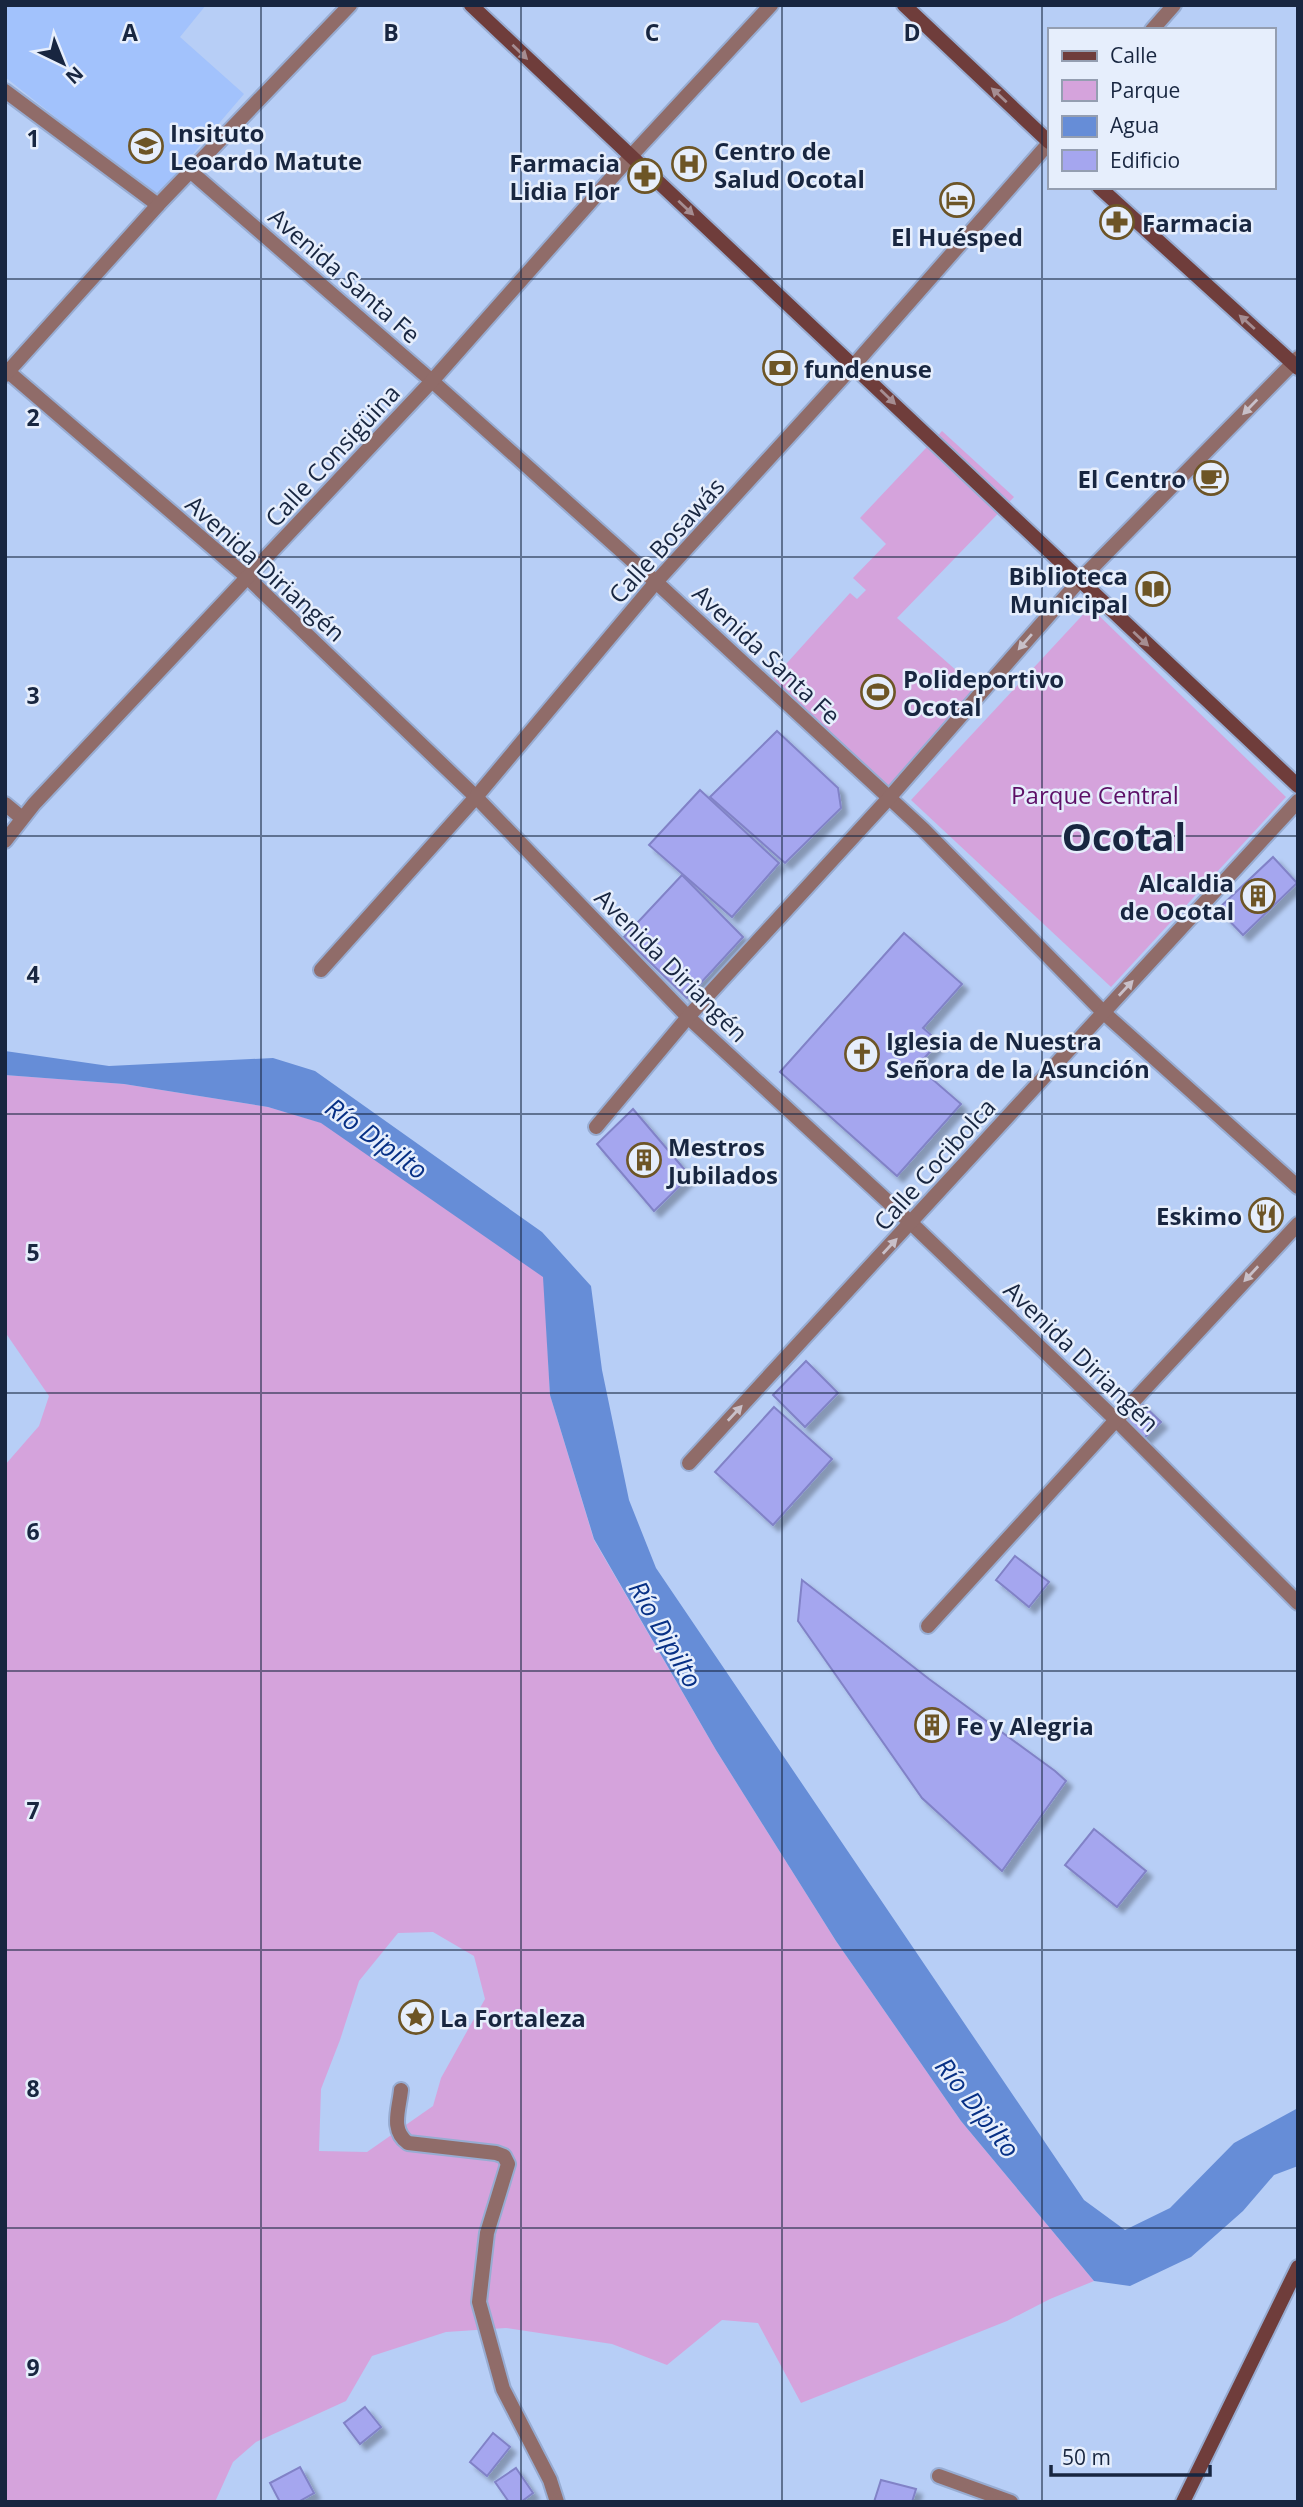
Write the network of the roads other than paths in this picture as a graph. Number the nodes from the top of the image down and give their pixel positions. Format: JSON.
{"nodes":[{"id":1,"x":350,"y":5,"type":"edge"},
{"id":2,"x":471,"y":5,"type":"edge"},
{"id":3,"x":771,"y":5,"type":"edge"},
{"id":4,"x":904,"y":5,"type":"edge"},
{"id":5,"x":1174,"y":5,"type":"edge"},
{"id":6,"x":1154,"y":28,"type":"edge"},
{"id":7,"x":5,"y":91,"type":"edge"},
{"id":8,"x":1048,"y":142,"type":"edge"},
{"id":9,"x":1048,"y":144,"type":"edge"},
{"id":10,"x":630,"y":157,"type":"junction"},
{"id":11,"x":190,"y":171,"type":"junction"},
{"id":12,"x":1101,"y":189,"type":"edge"},
{"id":13,"x":158,"y":205,"type":"junction"},
{"id":14,"x":1296,"y":363,"type":"edge"},
{"id":15,"x":854,"y":365,"type":"junction"},
{"id":16,"x":6,"y":372,"type":"edge"},
{"id":17,"x":432,"y":381,"type":"junction"},
{"id":18,"x":247,"y":577,"type":"junction"},
{"id":19,"x":1079,"y":581,"type":"junction"},
{"id":20,"x":656,"y":582,"type":"junction"},
{"id":21,"x":1298,"y":786,"type":"edge"},
{"id":22,"x":476,"y":797,"type":"junction"},
{"id":23,"x":889,"y":799,"type":"junction"},
{"id":24,"x":1298,"y":801,"type":"edge"},
{"id":25,"x":5,"y":804,"type":"edge"},
{"id":26,"x":22,"y":818,"type":"junction"},
{"id":27,"x":5,"y":841,"type":"edge"},
{"id":28,"x":321,"y":970,"type":"dead end"},
{"id":29,"x":1103,"y":1012,"type":"junction"},
{"id":30,"x":688,"y":1017,"type":"junction"},
{"id":31,"x":596,"y":1127,"type":"dead end"},
{"id":32,"x":1298,"y":1188,"type":"edge"},
{"id":33,"x":911,"y":1223,"type":"junction"},
{"id":34,"x":1298,"y":1224,"type":"edge"},
{"id":35,"x":1116,"y":1420,"type":"junction"},
{"id":36,"x":689,"y":1463,"type":"dead end"},
{"id":37,"x":1298,"y":1604,"type":"edge"},
{"id":38,"x":929,"y":1626,"type":"dead end"},
{"id":39,"x":401,"y":2090,"type":"dead end"},
{"id":40,"x":1298,"y":2267,"type":"edge"},
{"id":41,"x":939,"y":2476,"type":"dead end"},
{"id":42,"x":557,"y":2502,"type":"edge"},
{"id":43,"x":1011,"y":2502,"type":"edge"},
{"id":44,"x":1183,"y":2502,"type":"edge"}],
"edges":[{"from":1,"to":11,"type":"street"},
{"from":2,"to":10,"type":"street","one_way":true},
{"from":3,"to":10,"type":"street","name":"Calle Consigüina"},
{"from":8,"to":4,"type":"street","one_way":true},
{"from":5,"to":6,"type":"street"},
{"from":7,"to":13,"type":"street"},
{"from":9,"to":15,"type":"street","name":"Calle Bosawás"},
{"from":10,"to":15,"type":"street","one_way":true},
{"from":10,"to":17,"type":"street","name":"Calle Consigüina"},
{"from":11,"to":13,"type":"street"},
{"from":11,"to":17,"type":"street","name":"Avenida Santa Fe"},
{"from":14,"to":12,"type":"street","one_way":true},
{"from":13,"to":16,"type":"street"},
{"from":14,"to":19,"type":"street","one_way":true},
{"from":15,"to":19,"type":"street","one_way":true},
{"from":15,"to":20,"type":"street","name":"Calle Bosawás"},
{"from":16,"to":18,"type":"street","name":"Avenida Diriangén"},
{"from":17,"to":18,"type":"street","name":"Calle Consigüina"},
{"from":17,"to":20,"type":"street","name":"Avenida Santa Fe"},
{"from":18,"to":22,"type":"street","name":"Avenida Diriangén"},
{"from":18,"to":26,"type":"street","name":"Calle Consigüina"},
{"from":19,"to":21,"type":"street","one_way":true},
{"from":19,"to":23,"type":"street","one_way":true},
{"from":20,"to":22,"type":"street","name":"Calle Bosawás"},
{"from":20,"to":23,"type":"street","name":"Avenida Santa Fe"},
{"from":22,"to":28,"type":"street","name":"Calle Bosawás"},
{"from":22,"to":30,"type":"street","name":"Avenida Diriangén"},
{"from":23,"to":29,"type":"street","name":"Avenida Santa Fe"},
{"from":23,"to":30,"type":"street"},
{"from":29,"to":24,"type":"street","name":"Calle Cocibolca","one_way":true},
{"from":25,"to":26,"type":"street"},
{"from":26,"to":27,"type":"street","name":"Calle Consigüina"},
{"from":29,"to":32,"type":"street","name":"Avenida Santa Fe"},
{"from":29,"to":33,"type":"street","name":"Calle Cocibolca"},
{"from":30,"to":31,"type":"street"},
{"from":30,"to":33,"type":"street","name":"Avenida Diriangén"},
{"from":33,"to":35,"type":"street","name":"Avenida Diriangén"},
{"from":36,"to":33,"type":"street","name":"Calle Cocibolca","one_way":true},
{"from":34,"to":35,"type":"street","one_way":true},
{"from":35,"to":37,"type":"street","name":"Avenida Diriangén"},
{"from":35,"to":38,"type":"street"},
{"from":39,"to":42,"type":"street"},
{"from":40,"to":44,"type":"street"},
{"from":41,"to":43,"type":"street"}]}
